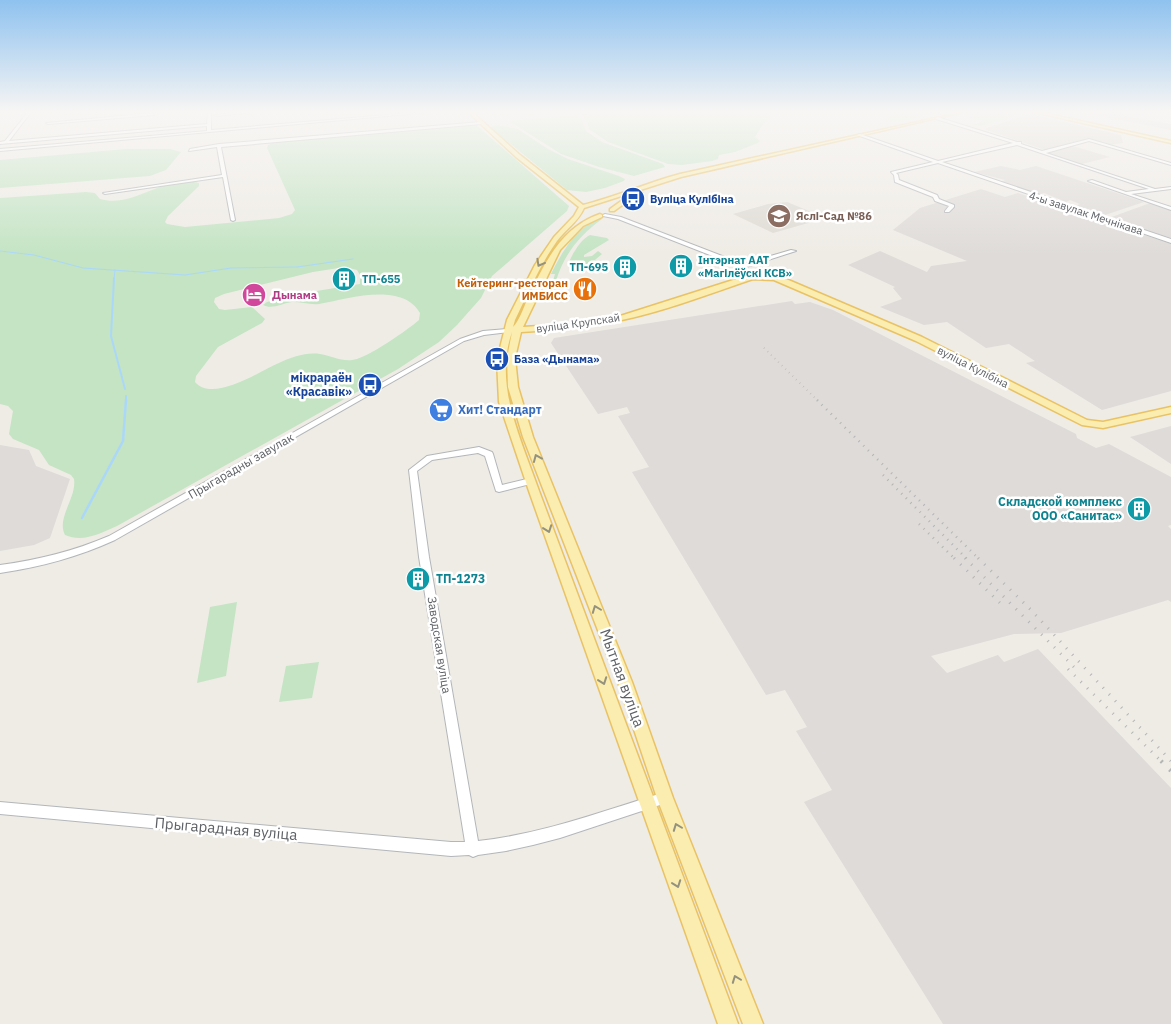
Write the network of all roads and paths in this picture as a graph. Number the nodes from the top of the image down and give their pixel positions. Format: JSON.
{"nodes":[{"id":1,"x":221,"y":160,"type":"edge"},
{"id":2,"x":522,"y":160,"type":"edge"},
{"id":3,"x":753,"y":160,"type":"edge"},
{"id":4,"x":763,"y":160,"type":"edge"},
{"id":5,"x":930,"y":160,"type":"edge"},
{"id":6,"x":946,"y":160,"type":"edge"},
{"id":7,"x":1066,"y":160,"type":"edge"},
{"id":8,"x":1157,"y":160,"type":"edge"},
{"id":9,"x":936,"y":162,"type":"junction"},
{"id":10,"x":1171,"y":164,"type":"edge"},
{"id":11,"x":224,"y":176,"type":"junction"},
{"id":12,"x":1090,"y":181,"type":"dead end"},
{"id":13,"x":1153,"y":189,"type":"junction"},
{"id":14,"x":1171,"y":190,"type":"edge"},
{"id":15,"x":105,"y":193,"type":"dead end"},
{"id":16,"x":1126,"y":194,"type":"junction"},
{"id":17,"x":592,"y":205,"type":"junction"},
{"id":18,"x":580,"y":209,"type":"junction"},
{"id":19,"x":1171,"y":209,"type":"edge"},
{"id":20,"x":947,"y":211,"type":"dead end"},
{"id":21,"x":607,"y":213,"type":"junction"},
{"id":22,"x":619,"y":218,"type":"joint"},
{"id":23,"x":233,"y":220,"type":"dead end"},
{"id":24,"x":1171,"y":241,"type":"edge"},
{"id":25,"x":793,"y":251,"type":"dead end"},
{"id":26,"x":780,"y":279,"type":"joint"},
{"id":27,"x":512,"y":330,"type":"junction"},
{"id":28,"x":1171,"y":410,"type":"edge"},
{"id":29,"x":532,"y":482,"type":"junction"},
{"id":30,"x":0,"y":569,"type":"edge"},
{"id":31,"x":665,"y":798,"type":"junction"},
{"id":32,"x":648,"y":803,"type":"junction"},
{"id":33,"x":0,"y":808,"type":"edge"},
{"id":34,"x":451,"y":850,"type":"joint"},
{"id":35,"x":473,"y":850,"type":"junction"},
{"id":36,"x":728,"y":1024,"type":"edge"},
{"id":37,"x":753,"y":1024,"type":"edge"}],
"edges":[{"from":1,"to":11,"type":"street"},
{"from":2,"to":18,"type":"main road"},
{"from":3,"to":17,"type":"main road","name":"вуліца Крупскай"},
{"from":4,"to":21,"type":"main road","name":"вуліца Крупскай"},
{"from":5,"to":9,"type":"street","name":"4-ы завулак Мечнікава"},
{"from":6,"to":9,"type":"street"},
{"from":7,"to":13,"type":"street"},
{"from":8,"to":10,"type":"street"},
{"from":9,"to":20,"type":"street"},
{"from":9,"to":24,"type":"street","name":"4-ы завулак Мечнікава"},
{"from":11,"to":15,"type":"street"},
{"from":11,"to":23,"type":"street"},
{"from":12,"to":16,"type":"street"},
{"from":13,"to":14,"type":"street"},
{"from":13,"to":16,"type":"street"},
{"from":16,"to":19,"type":"street"},
{"from":17,"to":18,"type":"main road","name":"вуліца Крупскай"},
{"from":17,"to":21,"type":"main road"},
{"from":18,"to":21,"type":"main road"},
{"from":18,"to":27,"type":"main road","one_way":true},
{"from":21,"to":22,"type":"street"},
{"from":21,"to":27,"type":"main road","name":"вуліца Крупскай"},
{"from":22,"to":25,"type":"street"},
{"from":26,"to":27,"type":"main road","name":"вуліца Крупскай"},
{"from":26,"to":28,"type":"main road","name":"вуліца Кулібіна"},
{"from":27,"to":29,"type":"main road","name":"Мытная вуліца"},
{"from":27,"to":30,"type":"street","name":"Прыгарадны завулак"},
{"from":31,"to":27,"type":"main road","name":"Мытная вуліца","one_way":true},
{"from":29,"to":32,"type":"main road","name":"Мытная вуліца","one_way":true},
{"from":29,"to":35,"type":"street","name":"Заводская вуліца"},
{"from":31,"to":32,"type":"street"},
{"from":37,"to":31,"type":"main road","name":"Мытная вуліца","one_way":true},
{"from":32,"to":35,"type":"street"},
{"from":32,"to":36,"type":"main road","name":"Мытная вуліца","one_way":true},
{"from":33,"to":34,"type":"street","name":"Прыгарадная вуліца"},
{"from":34,"to":35,"type":"street"}]}
